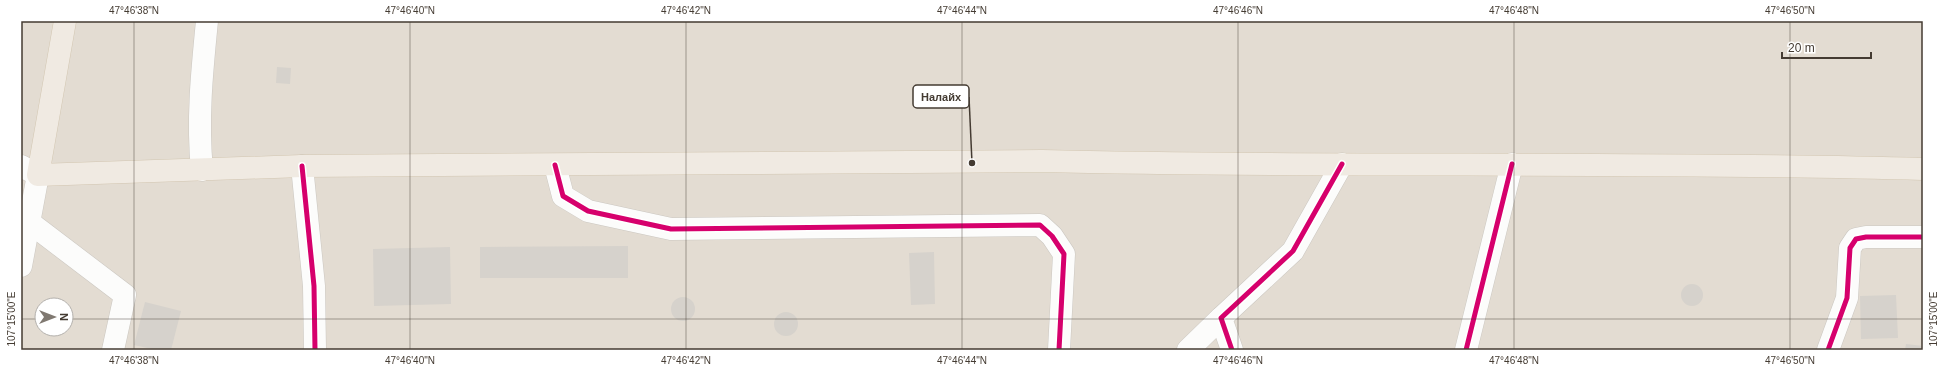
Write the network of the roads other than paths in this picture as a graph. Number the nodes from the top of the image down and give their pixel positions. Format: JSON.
{"nodes":[{"id":1,"x":65,"y":21,"type":"edge"},
{"id":2,"x":205,"y":22,"type":"edge"},
{"id":3,"x":555,"y":164,"type":"junction"},
{"id":4,"x":1342,"y":164,"type":"junction"},
{"id":5,"x":1512,"y":164,"type":"junction"},
{"id":6,"x":302,"y":166,"type":"junction"},
{"id":7,"x":1923,"y":169,"type":"edge"},
{"id":8,"x":202,"y":170,"type":"junction"},
{"id":9,"x":30,"y":171,"type":"edge"},
{"id":10,"x":29,"y":222,"type":"junction"},
{"id":11,"x":1923,"y":237,"type":"edge"},
{"id":12,"x":21,"y":266,"type":"edge"},
{"id":13,"x":1221,"y":318,"type":"junction"},
{"id":14,"x":113,"y":350,"type":"edge"},
{"id":15,"x":315,"y":350,"type":"edge"},
{"id":16,"x":1059,"y":350,"type":"edge"},
{"id":17,"x":1188,"y":350,"type":"edge"},
{"id":18,"x":1232,"y":350,"type":"edge"},
{"id":19,"x":1466,"y":350,"type":"edge"},
{"id":20,"x":1828,"y":350,"type":"edge"}],
"edges":[{"from":1,"to":9,"type":"main road"},
{"from":2,"to":8,"type":"street"},
{"from":3,"to":4,"type":"main road"},
{"from":3,"to":6,"type":"main road"},
{"from":3,"to":16,"type":"street"},
{"from":4,"to":5,"type":"main road"},
{"from":4,"to":13,"type":"street"},
{"from":5,"to":7,"type":"main road"},
{"from":5,"to":19,"type":"street"},
{"from":6,"to":8,"type":"main road"},
{"from":6,"to":15,"type":"street"},
{"from":8,"to":9,"type":"main road"},
{"from":9,"to":10,"type":"street"},
{"from":10,"to":12,"type":"street"},
{"from":10,"to":14,"type":"street"},
{"from":11,"to":20,"type":"street"},
{"from":13,"to":17,"type":"street"},
{"from":13,"to":18,"type":"street"}]}
